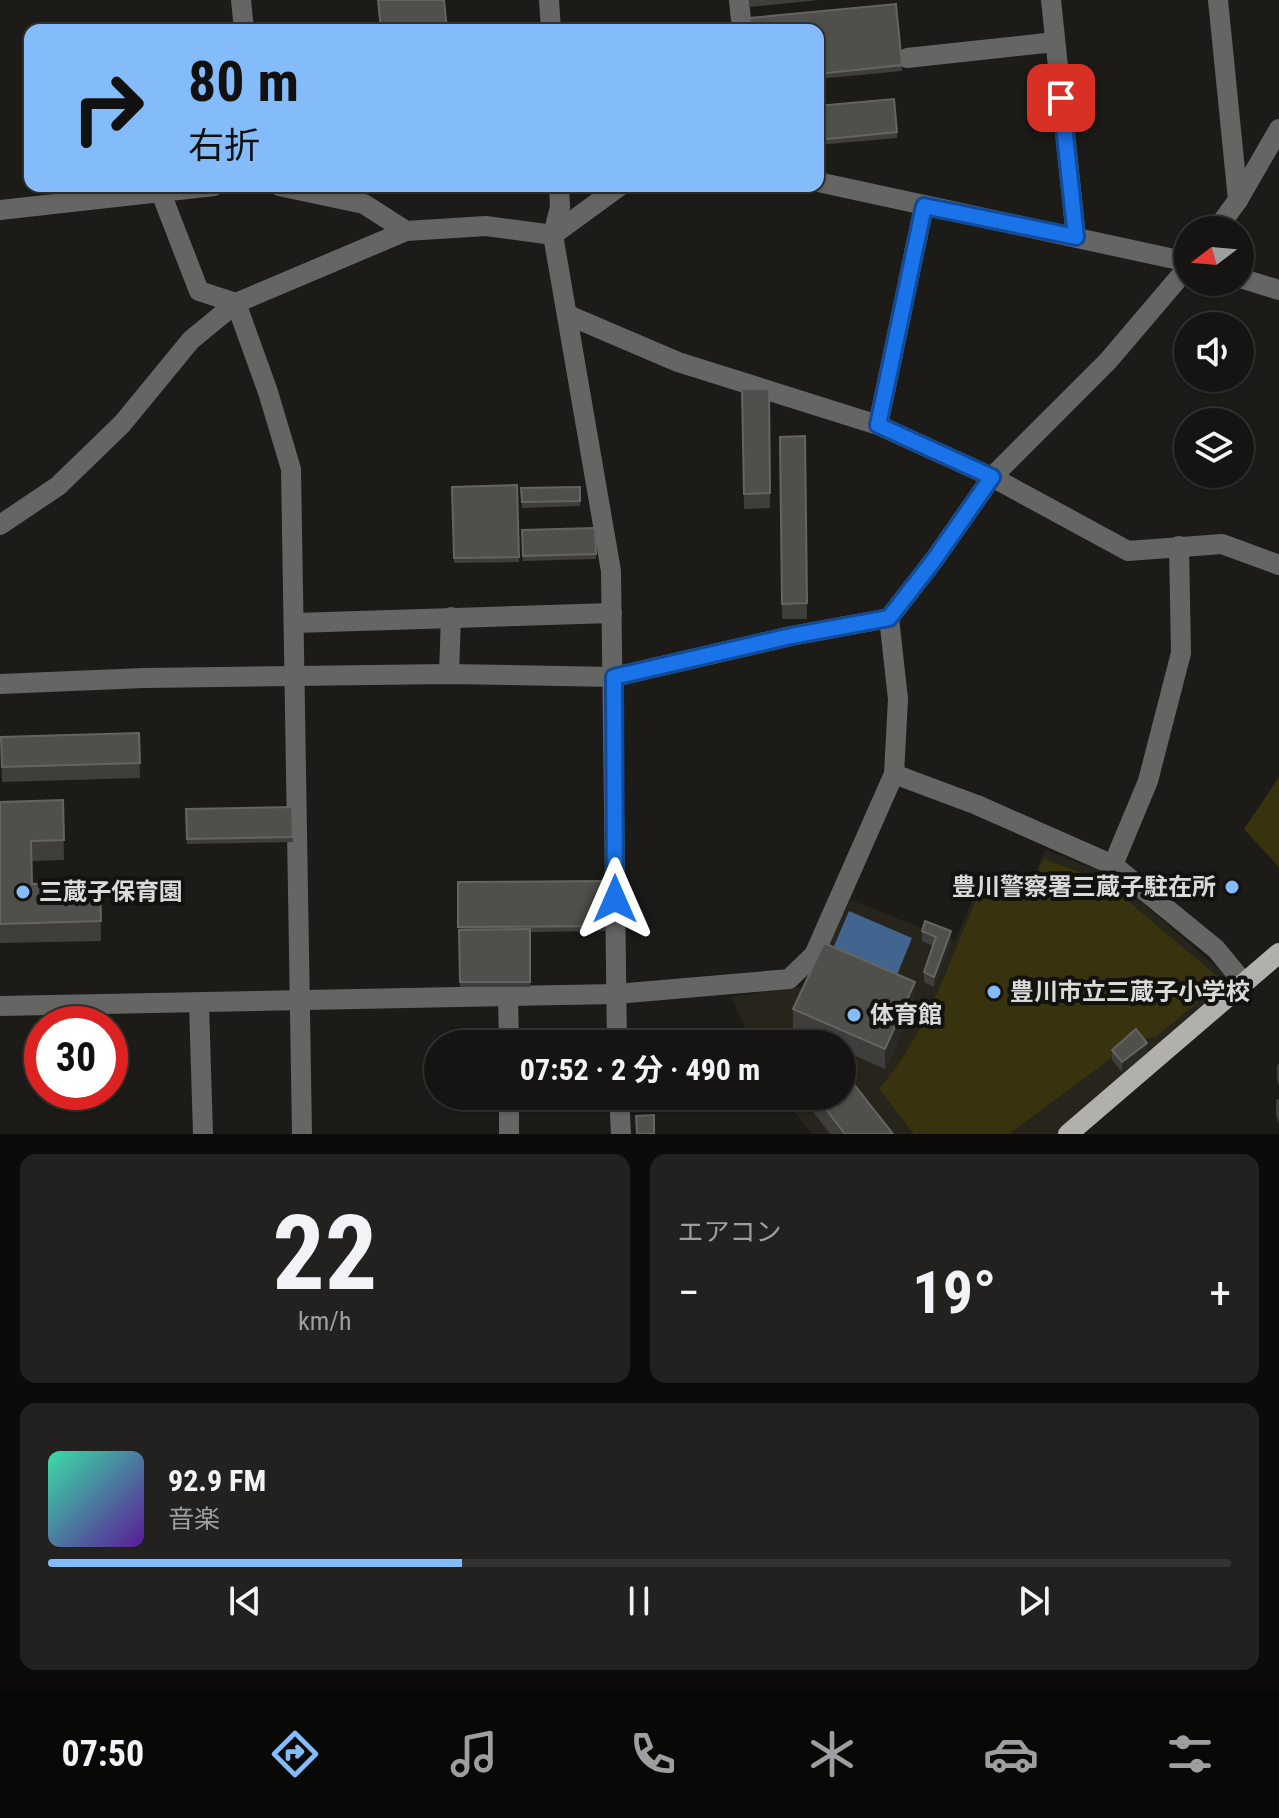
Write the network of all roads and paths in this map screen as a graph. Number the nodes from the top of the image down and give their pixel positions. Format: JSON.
{"nodes":[{"id":1,"x":241,"y":0,"type":"edge"},
{"id":2,"x":549,"y":0,"type":"edge"},
{"id":3,"x":739,"y":0,"type":"edge"},
{"id":4,"x":1051,"y":0,"type":"edge"},
{"id":5,"x":1218,"y":0,"type":"edge"},
{"id":6,"x":243,"y":24,"type":"edge"},
{"id":7,"x":551,"y":24,"type":"edge"},
{"id":8,"x":741,"y":24,"type":"edge"},
{"id":9,"x":1055,"y":42,"type":"junction"},
{"id":10,"x":907,"y":58,"type":"dead end"},
{"id":11,"x":1279,"y":129,"type":"edge"},
{"id":12,"x":824,"y":183,"type":"edge"},
{"id":13,"x":169,"y":192,"type":"edge"},
{"id":14,"x":307,"y":192,"type":"edge"},
{"id":15,"x":559,"y":192,"type":"edge"},
{"id":16,"x":612,"y":192,"type":"edge"},
{"id":17,"x":161,"y":193,"type":"junction"},
{"id":18,"x":1238,"y":200,"type":"junction"},
{"id":19,"x":924,"y":206,"type":"junction"},
{"id":20,"x":0,"y":210,"type":"edge"},
{"id":21,"x":1226,"y":216,"type":"edge"},
{"id":22,"x":406,"y":231,"type":"junction"},
{"id":23,"x":553,"y":235,"type":"junction"},
{"id":24,"x":1076,"y":237,"type":"junction"},
{"id":25,"x":1174,"y":261,"type":"edge"},
{"id":26,"x":1174,"y":281,"type":"edge"},
{"id":27,"x":1254,"y":282,"type":"edge"},
{"id":28,"x":1279,"y":290,"type":"edge"},
{"id":29,"x":236,"y":303,"type":"junction"},
{"id":30,"x":568,"y":315,"type":"junction"},
{"id":31,"x":878,"y":425,"type":"junction"},
{"id":32,"x":992,"y":477,"type":"junction"},
{"id":33,"x":0,"y":525,"type":"edge"},
{"id":34,"x":1179,"y":546,"type":"junction"},
{"id":35,"x":1279,"y":565,"type":"edge"},
{"id":36,"x":612,"y":613,"type":"junction"},
{"id":37,"x":451,"y":617,"type":"junction"},
{"id":38,"x":889,"y":618,"type":"junction"},
{"id":39,"x":295,"y":623,"type":"junction"},
{"id":40,"x":449,"y":674,"type":"junction"},
{"id":41,"x":296,"y":677,"type":"junction"},
{"id":42,"x":614,"y":677,"type":"junction"},
{"id":43,"x":0,"y":684,"type":"edge"},
{"id":44,"x":894,"y":774,"type":"junction"},
{"id":45,"x":1113,"y":865,"type":"junction"},
{"id":46,"x":1279,"y":953,"type":"edge"},
{"id":47,"x":1244,"y":983,"type":"junction"},
{"id":48,"x":616,"y":994,"type":"junction"},
{"id":49,"x":508,"y":997,"type":"junction"},
{"id":50,"x":299,"y":1002,"type":"junction"},
{"id":51,"x":199,"y":1004,"type":"junction"},
{"id":52,"x":0,"y":1006,"type":"edge"},
{"id":53,"x":509,"y":1030,"type":"edge"},
{"id":54,"x":617,"y":1030,"type":"edge"},
{"id":55,"x":509,"y":1110,"type":"edge"},
{"id":56,"x":620,"y":1110,"type":"edge"},
{"id":57,"x":203,"y":1134,"type":"edge"},
{"id":58,"x":302,"y":1134,"type":"edge"},
{"id":59,"x":509,"y":1134,"type":"edge"},
{"id":60,"x":621,"y":1134,"type":"edge"},
{"id":61,"x":1069,"y":1134,"type":"edge"}],
"edges":[{"from":1,"to":6,"type":"street"},
{"from":2,"to":7,"type":"street"},
{"from":3,"to":8,"type":"street"},
{"from":4,"to":9,"type":"street"},
{"from":5,"to":18,"type":"street"},
{"from":9,"to":10,"type":"street"},
{"from":9,"to":24,"type":"street"},
{"from":11,"to":18,"type":"street"},
{"from":12,"to":19,"type":"street"},
{"from":13,"to":17,"type":"street"},
{"from":14,"to":22,"type":"street"},
{"from":15,"to":23,"type":"street"},
{"from":16,"to":23,"type":"street"},
{"from":17,"to":20,"type":"street"},
{"from":17,"to":29,"type":"street"},
{"from":18,"to":21,"type":"street"},
{"from":19,"to":24,"type":"street"},
{"from":19,"to":31,"type":"street"},
{"from":22,"to":23,"type":"street"},
{"from":22,"to":29,"type":"street"},
{"from":23,"to":30,"type":"street"},
{"from":24,"to":25,"type":"street"},
{"from":26,"to":32,"type":"street"},
{"from":27,"to":28,"type":"street"},
{"from":29,"to":33,"type":"street"},
{"from":29,"to":39,"type":"street"},
{"from":30,"to":31,"type":"street"},
{"from":30,"to":36,"type":"street"},
{"from":31,"to":32,"type":"street"},
{"from":32,"to":34,"type":"street"},
{"from":32,"to":38,"type":"street"},
{"from":34,"to":35,"type":"street"},
{"from":34,"to":45,"type":"street"},
{"from":36,"to":37,"type":"street"},
{"from":36,"to":42,"type":"street"},
{"from":37,"to":39,"type":"street"},
{"from":37,"to":40,"type":"street"},
{"from":38,"to":42,"type":"street"},
{"from":38,"to":44,"type":"street"},
{"from":39,"to":41,"type":"street"},
{"from":40,"to":41,"type":"street"},
{"from":40,"to":42,"type":"street"},
{"from":41,"to":43,"type":"street"},
{"from":41,"to":50,"type":"street"},
{"from":42,"to":48,"type":"street"},
{"from":44,"to":45,"type":"street"},
{"from":44,"to":48,"type":"street"},
{"from":45,"to":47,"type":"street"},
{"from":46,"to":47,"type":"main road"},
{"from":47,"to":61,"type":"main road"},
{"from":48,"to":49,"type":"street"},
{"from":48,"to":54,"type":"street"},
{"from":49,"to":50,"type":"street"},
{"from":49,"to":53,"type":"street"},
{"from":50,"to":51,"type":"street"},
{"from":50,"to":58,"type":"street"},
{"from":51,"to":52,"type":"street"},
{"from":51,"to":57,"type":"street"},
{"from":55,"to":59,"type":"street"},
{"from":56,"to":60,"type":"street"}]}
